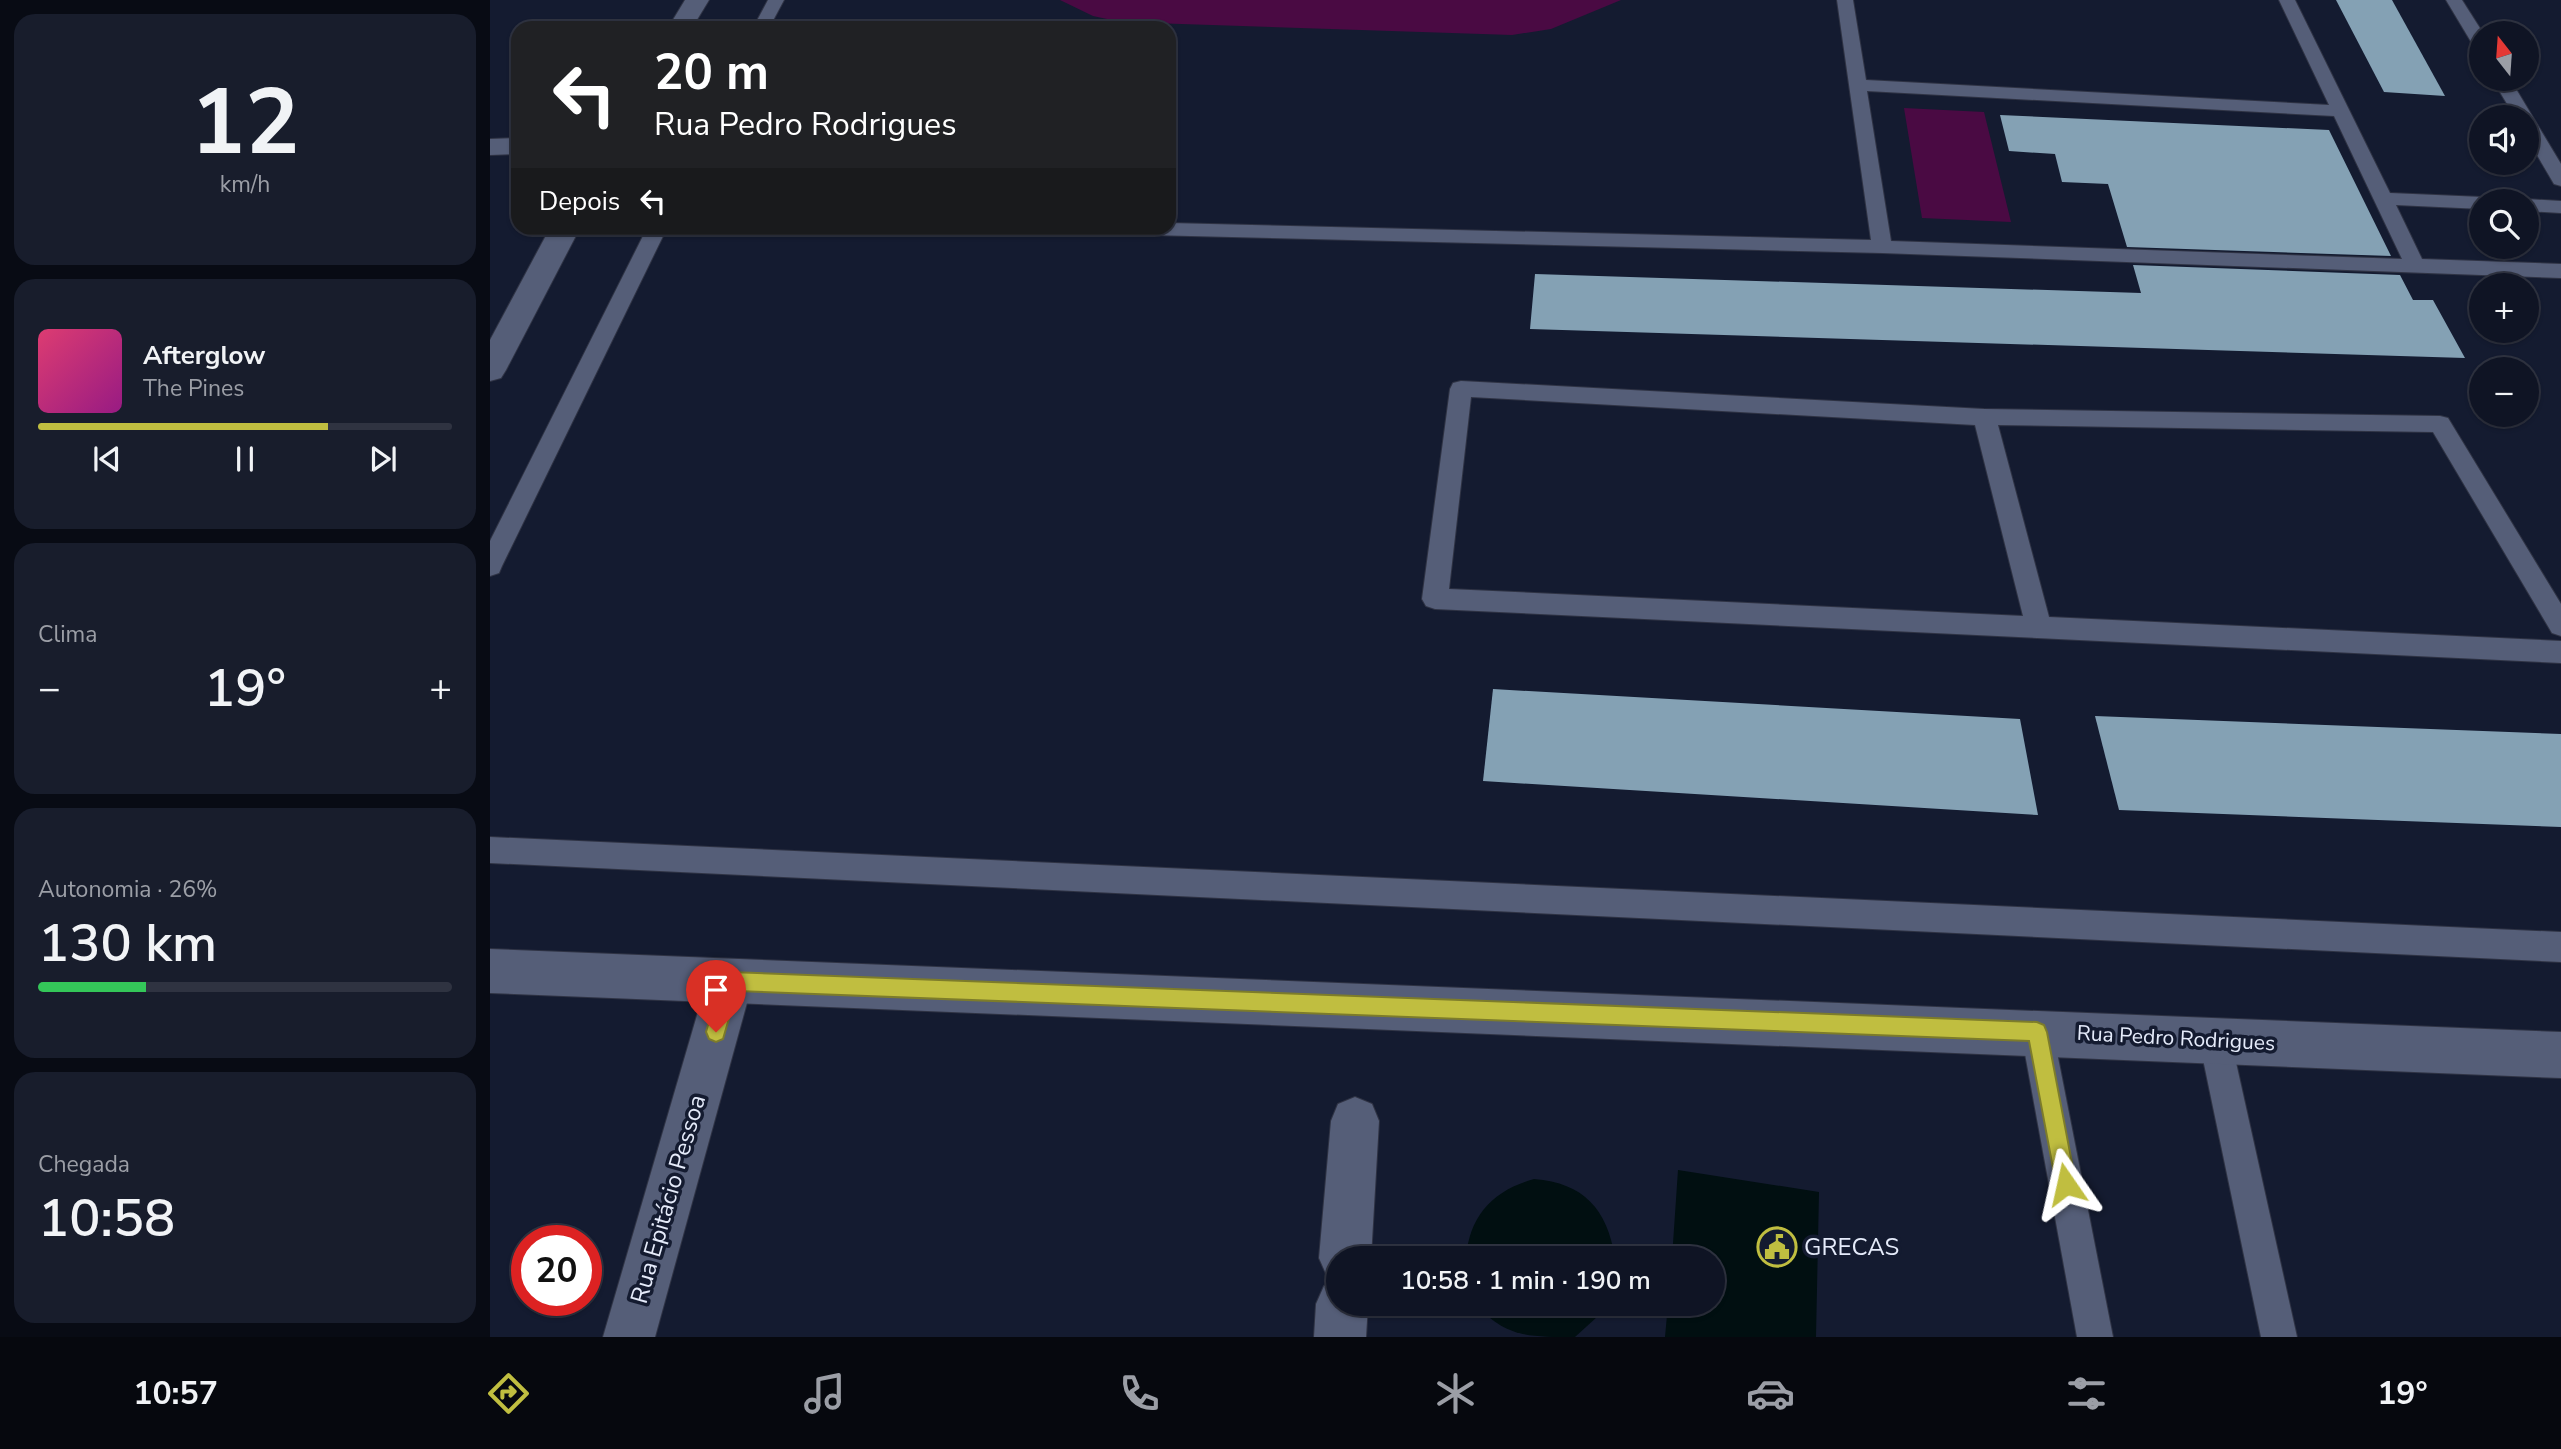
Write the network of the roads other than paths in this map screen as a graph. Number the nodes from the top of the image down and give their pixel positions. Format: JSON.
{"nodes":[{"id":1,"x":698,"y":0,"type":"edge"},
{"id":2,"x":776,"y":0,"type":"edge"},
{"id":3,"x":1845,"y":0,"type":"edge"},
{"id":4,"x":2287,"y":0,"type":"edge"},
{"id":5,"x":2454,"y":0,"type":"edge"},
{"id":6,"x":684,"y":21,"type":"edge"},
{"id":7,"x":765,"y":21,"type":"edge"},
{"id":8,"x":2469,"y":25,"type":"edge"},
{"id":9,"x":1858,"y":85,"type":"junction"},
{"id":10,"x":2340,"y":111,"type":"junction"},
{"id":11,"x":2539,"y":142,"type":"edge"},
{"id":12,"x":511,"y":146,"type":"edge"},
{"id":13,"x":490,"y":147,"type":"edge"},
{"id":14,"x":2561,"y":180,"type":"edge"},
{"id":15,"x":2384,"y":199,"type":"junction"},
{"id":16,"x":2469,"y":202,"type":"edge"},
{"id":17,"x":2539,"y":206,"type":"edge"},
{"id":18,"x":2561,"y":207,"type":"edge"},
{"id":19,"x":1176,"y":230,"type":"edge"},
{"id":20,"x":561,"y":235,"type":"edge"},
{"id":21,"x":654,"y":235,"type":"edge"},
{"id":22,"x":1882,"y":247,"type":"junction"},
{"id":23,"x":2415,"y":265,"type":"junction"},
{"id":24,"x":2561,"y":271,"type":"edge"},
{"id":25,"x":490,"y":370,"type":"edge"},
{"id":26,"x":1984,"y":417,"type":"junction"},
{"id":27,"x":490,"y":566,"type":"edge"},
{"id":28,"x":2561,"y":626,"type":"edge"},
{"id":29,"x":2039,"y":628,"type":"junction"},
{"id":30,"x":2561,"y":652,"type":"edge"},
{"id":31,"x":490,"y":850,"type":"edge"},
{"id":32,"x":2561,"y":947,"type":"edge"},
{"id":33,"x":490,"y":971,"type":"edge"},
{"id":34,"x":730,"y":981,"type":"junction"},
{"id":35,"x":2037,"y":1032,"type":"junction"},
{"id":36,"x":2215,"y":1040,"type":"junction"},
{"id":37,"x":2561,"y":1055,"type":"edge"},
{"id":38,"x":1355,"y":1121,"type":"dead end"},
{"id":39,"x":1346,"y":1246,"type":"edge"},
{"id":40,"x":1341,"y":1316,"type":"edge"},
{"id":41,"x":629,"y":1337,"type":"edge"},
{"id":42,"x":1340,"y":1337,"type":"edge"},
{"id":43,"x":2095,"y":1337,"type":"edge"},
{"id":44,"x":2278,"y":1337,"type":"edge"}],
"edges":[{"from":1,"to":6,"type":"main road"},
{"from":2,"to":7,"type":"lane"},
{"from":3,"to":9,"type":"lane"},
{"from":4,"to":10,"type":"lane"},
{"from":5,"to":8,"type":"lane"},
{"from":9,"to":10,"type":"lane"},
{"from":9,"to":22,"type":"lane"},
{"from":10,"to":15,"type":"lane"},
{"from":11,"to":14,"type":"lane"},
{"from":12,"to":13,"type":"main road"},
{"from":15,"to":16,"type":"lane"},
{"from":15,"to":23,"type":"lane"},
{"from":17,"to":18,"type":"lane"},
{"from":19,"to":22,"type":"lane"},
{"from":20,"to":25,"type":"main road"},
{"from":21,"to":27,"type":"lane"},
{"from":22,"to":23,"type":"lane"},
{"from":23,"to":24,"type":"lane"},
{"from":26,"to":28,"type":"lane"},
{"from":26,"to":29,"type":"lane"},
{"from":26,"to":29,"type":"lane"},
{"from":29,"to":30,"type":"lane"},
{"from":31,"to":32,"type":"lane"},
{"from":33,"to":34,"type":"main road","name":"Rua Pedro Rodrigues"},
{"from":34,"to":35,"type":"main road","name":"Rua Pedro Rodrigues"},
{"from":34,"to":41,"type":"main road","name":"Rua Epitácio Pessoa"},
{"from":35,"to":36,"type":"main road","name":"Rua Pedro Rodrigues"},
{"from":35,"to":43,"type":"lane"},
{"from":36,"to":37,"type":"main road","name":"Rua Pedro Rodrigues"},
{"from":36,"to":44,"type":"lane"},
{"from":38,"to":39,"type":"main road"},
{"from":40,"to":42,"type":"main road"}]}
